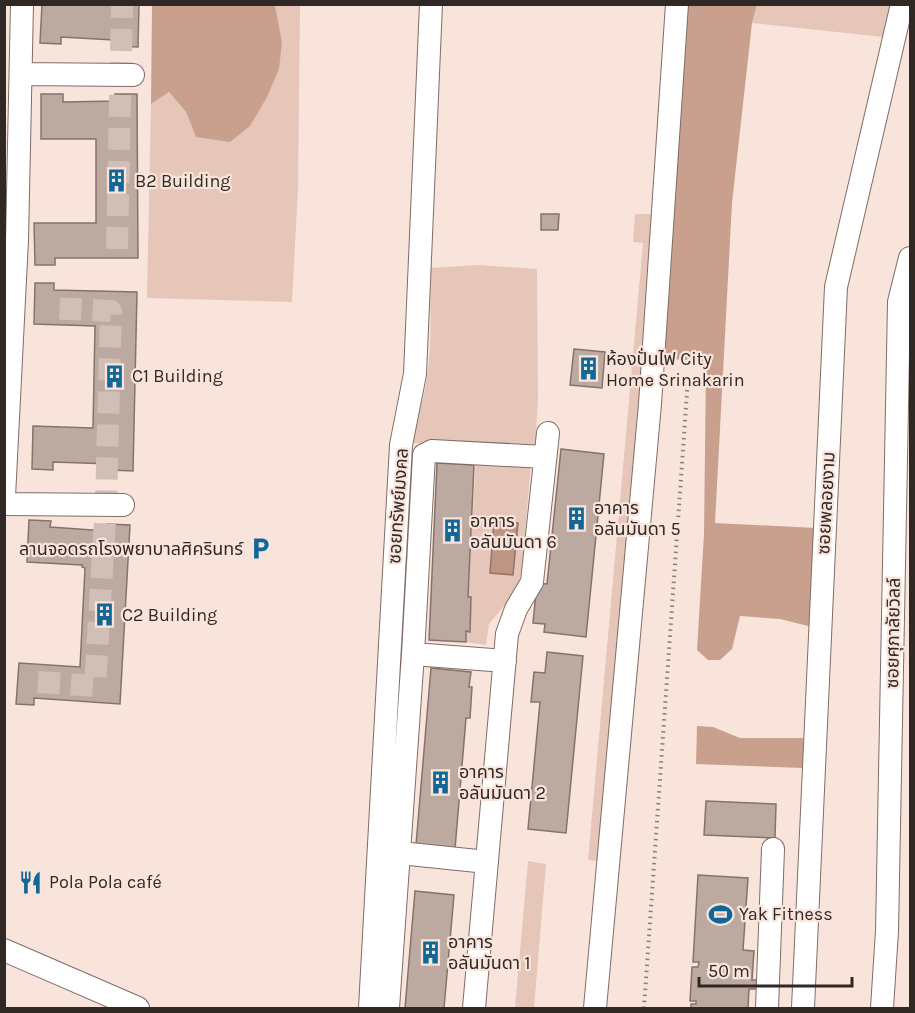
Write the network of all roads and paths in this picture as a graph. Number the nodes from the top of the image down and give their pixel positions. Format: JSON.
{"nodes":[{"id":1,"x":22,"y":4,"type":"edge"},
{"id":2,"x":431,"y":4,"type":"edge"},
{"id":3,"x":677,"y":4,"type":"edge"},
{"id":4,"x":902,"y":4,"type":"edge"},
{"id":5,"x":22,"y":74,"type":"junction"},
{"id":6,"x":133,"y":75,"type":"dead end"},
{"id":7,"x":910,"y":258,"type":"edge"},
{"id":8,"x":688,"y":378,"type":"dead end"},
{"id":9,"x":548,"y":433,"type":"dead end"},
{"id":10,"x":545,"y":457,"type":"junction"},
{"id":11,"x":4,"y":497,"type":"edge"},
{"id":12,"x":4,"y":504,"type":"edge"},
{"id":13,"x":123,"y":505,"type":"dead end"},
{"id":14,"x":413,"y":654,"type":"junction"},
{"id":15,"x":505,"y":661,"type":"junction"},
{"id":16,"x":772,"y":849,"type":"dead end"},
{"id":17,"x":400,"y":853,"type":"junction"},
{"id":18,"x":487,"y":862,"type":"junction"},
{"id":19,"x":4,"y":950,"type":"edge"},
{"id":20,"x":108,"y":1002,"type":"edge"},
{"id":21,"x":138,"y":1008,"type":"edge"},
{"id":22,"x":370,"y":1008,"type":"edge"},
{"id":23,"x":388,"y":1008,"type":"edge"},
{"id":24,"x":474,"y":1008,"type":"edge"},
{"id":25,"x":595,"y":1008,"type":"edge"},
{"id":26,"x":644,"y":1008,"type":"edge"},
{"id":27,"x":767,"y":1008,"type":"edge"},
{"id":28,"x":803,"y":1008,"type":"edge"},
{"id":29,"x":882,"y":1008,"type":"edge"}],
"edges":[{"from":1,"to":5,"type":"street"},
{"from":2,"to":22,"type":"street","name":"ซอยทรัพย์มงคล"},
{"from":3,"to":25,"type":"street"},
{"from":4,"to":28,"type":"street","name":"ซอยพลอยงาม"},
{"from":5,"to":6,"type":"street"},
{"from":5,"to":11,"type":"street"},
{"from":7,"to":29,"type":"street","name":"ซอยศุภาลัยวิลล์"},
{"from":8,"to":26,"type":"path"},
{"from":9,"to":10,"type":"street"},
{"from":10,"to":14,"type":"street"},
{"from":10,"to":15,"type":"street"},
{"from":12,"to":13,"type":"street"},
{"from":14,"to":15,"type":"street"},
{"from":14,"to":17,"type":"street"},
{"from":15,"to":18,"type":"street"},
{"from":16,"to":27,"type":"street"},
{"from":17,"to":18,"type":"street"},
{"from":17,"to":23,"type":"street"},
{"from":18,"to":24,"type":"street"},
{"from":19,"to":20,"type":"street"},
{"from":20,"to":21,"type":"street"}]}
